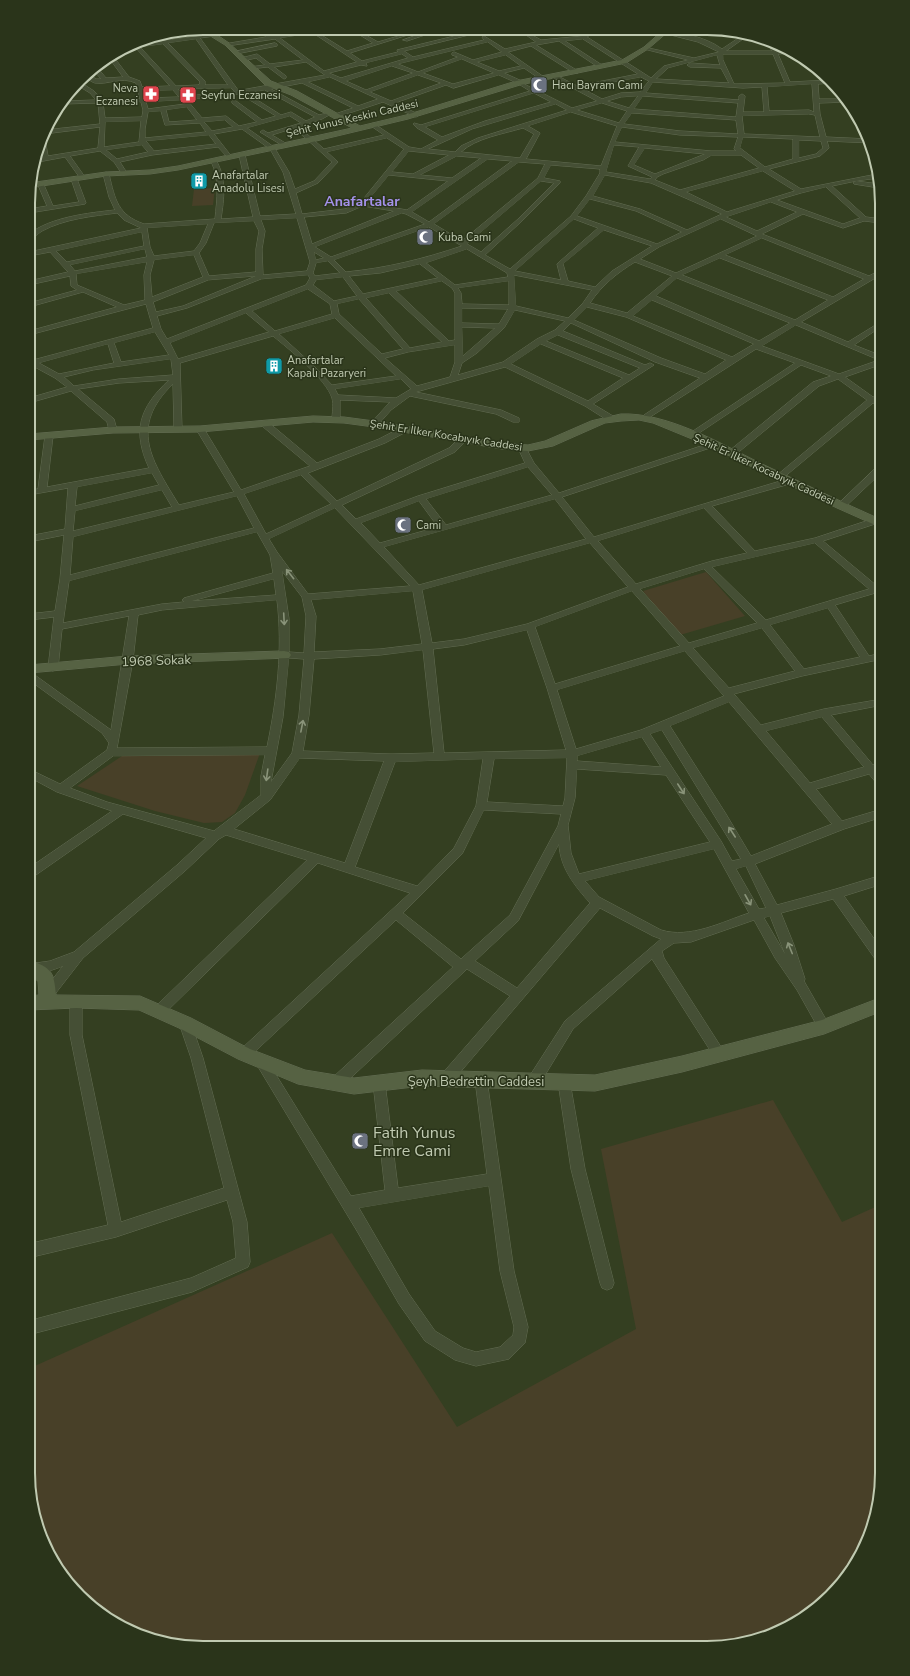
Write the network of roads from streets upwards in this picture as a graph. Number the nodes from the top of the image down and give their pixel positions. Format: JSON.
{"nodes":[{"id":1,"x":203,"y":35,"type":"edge"},
{"id":2,"x":218,"y":35,"type":"edge"},
{"id":3,"x":266,"y":35,"type":"edge"},
{"id":4,"x":296,"y":35,"type":"edge"},
{"id":5,"x":319,"y":35,"type":"edge"},
{"id":6,"x":362,"y":35,"type":"edge"},
{"id":7,"x":405,"y":35,"type":"edge"},
{"id":8,"x":422,"y":35,"type":"joint"},
{"id":9,"x":459,"y":35,"type":"edge"},
{"id":10,"x":480,"y":35,"type":"edge"},
{"id":11,"x":529,"y":35,"type":"edge"},
{"id":12,"x":567,"y":35,"type":"edge"},
{"id":13,"x":587,"y":35,"type":"edge"},
{"id":14,"x":658,"y":35,"type":"edge"},
{"id":15,"x":676,"y":35,"type":"edge"},
{"id":16,"x":197,"y":37,"type":"junction"},
{"id":17,"x":584,"y":37,"type":"junction"},
{"id":18,"x":270,"y":38,"type":"junction"},
{"id":19,"x":277,"y":38,"type":"junction"},
{"id":20,"x":571,"y":38,"type":"junction"},
{"id":21,"x":741,"y":38,"type":"edge"},
{"id":22,"x":559,"y":39,"type":"junction"},
{"id":23,"x":442,"y":40,"type":"junction"},
{"id":24,"x":489,"y":40,"type":"junction"},
{"id":25,"x":164,"y":42,"type":"junction"},
{"id":26,"x":540,"y":42,"type":"junction"},
{"id":27,"x":284,"y":43,"type":"junction"},
{"id":28,"x":376,"y":43,"type":"junction"},
{"id":29,"x":150,"y":44,"type":"edge"},
{"id":30,"x":227,"y":44,"type":"junction"},
{"id":31,"x":531,"y":44,"type":"junction"},
{"id":32,"x":138,"y":48,"type":"edge"},
{"id":33,"x":397,"y":48,"type":"junction"},
{"id":34,"x":646,"y":48,"type":"junction"},
{"id":35,"x":773,"y":49,"type":"edge"},
{"id":36,"x":445,"y":50,"type":"junction"},
{"id":37,"x":236,"y":52,"type":"junction"},
{"id":38,"x":506,"y":52,"type":"junction"},
{"id":39,"x":720,"y":52,"type":"junction"},
{"id":40,"x":775,"y":52,"type":"junction"},
{"id":41,"x":781,"y":52,"type":"edge"},
{"id":42,"x":346,"y":53,"type":"junction"},
{"id":43,"x":412,"y":58,"type":"junction"},
{"id":44,"x":461,"y":58,"type":"junction"},
{"id":45,"x":243,"y":59,"type":"junction"},
{"id":46,"x":698,"y":60,"type":"junction"},
{"id":47,"x":114,"y":61,"type":"edge"},
{"id":48,"x":306,"y":61,"type":"junction"},
{"id":49,"x":472,"y":62,"type":"junction"},
{"id":50,"x":624,"y":62,"type":"junction"},
{"id":51,"x":362,"y":63,"type":"junction"},
{"id":52,"x":392,"y":64,"type":"junction"},
{"id":53,"x":270,"y":65,"type":"junction"},
{"id":54,"x":677,"y":65,"type":"junction"},
{"id":55,"x":525,"y":66,"type":"junction"},
{"id":56,"x":600,"y":66,"type":"junction"},
{"id":57,"x":724,"y":67,"type":"junction"},
{"id":58,"x":251,"y":68,"type":"junction"},
{"id":59,"x":372,"y":70,"type":"junction"},
{"id":60,"x":98,"y":72,"type":"edge"},
{"id":61,"x":576,"y":72,"type":"junction"},
{"id":62,"x":416,"y":73,"type":"junction"},
{"id":63,"x":498,"y":73,"type":"junction"},
{"id":64,"x":328,"y":74,"type":"junction"},
{"id":65,"x":642,"y":75,"type":"junction"},
{"id":66,"x":554,"y":76,"type":"junction"},
{"id":67,"x":792,"y":76,"type":"dead end"},
{"id":68,"x":785,"y":77,"type":"junction"},
{"id":69,"x":91,"y":78,"type":"edge"},
{"id":70,"x":127,"y":78,"type":"junction"},
{"id":71,"x":284,"y":78,"type":"dead end"},
{"id":72,"x":542,"y":78,"type":"junction"},
{"id":73,"x":104,"y":80,"type":"junction"},
{"id":74,"x":342,"y":80,"type":"junction"},
{"id":75,"x":652,"y":80,"type":"junction"},
{"id":76,"x":302,"y":81,"type":"junction"},
{"id":77,"x":824,"y":82,"type":"edge"},
{"id":78,"x":520,"y":83,"type":"junction"},
{"id":79,"x":788,"y":83,"type":"junction"},
{"id":80,"x":815,"y":83,"type":"junction"},
{"id":81,"x":446,"y":84,"type":"junction"},
{"id":82,"x":732,"y":85,"type":"junction"},
{"id":83,"x":764,"y":85,"type":"junction"},
{"id":84,"x":82,"y":86,"type":"edge"},
{"id":85,"x":202,"y":86,"type":"junction"},
{"id":86,"x":232,"y":86,"type":"junction"},
{"id":87,"x":275,"y":86,"type":"junction"},
{"id":88,"x":743,"y":86,"type":"junction"},
{"id":89,"x":174,"y":87,"type":"junction"},
{"id":90,"x":265,"y":88,"type":"junction"},
{"id":91,"x":575,"y":88,"type":"junction"},
{"id":92,"x":141,"y":89,"type":"junction"},
{"id":93,"x":534,"y":91,"type":"junction"},
{"id":94,"x":239,"y":92,"type":"junction"},
{"id":95,"x":365,"y":92,"type":"junction"},
{"id":96,"x":641,"y":94,"type":"junction"},
{"id":97,"x":183,"y":98,"type":"junction"},
{"id":98,"x":143,"y":100,"type":"junction"},
{"id":99,"x":382,"y":100,"type":"junction"},
{"id":100,"x":100,"y":101,"type":"junction"},
{"id":101,"x":602,"y":101,"type":"junction"},
{"id":102,"x":816,"y":101,"type":"junction"},
{"id":103,"x":840,"y":101,"type":"edge"},
{"id":104,"x":234,"y":102,"type":"dead end"},
{"id":105,"x":742,"y":102,"type":"junction"},
{"id":106,"x":69,"y":103,"type":"edge"},
{"id":107,"x":391,"y":103,"type":"junction"},
{"id":108,"x":554,"y":103,"type":"junction"},
{"id":109,"x":189,"y":105,"type":"junction"},
{"id":110,"x":489,"y":106,"type":"junction"},
{"id":111,"x":358,"y":108,"type":"junction"},
{"id":112,"x":163,"y":109,"type":"junction"},
{"id":113,"x":496,"y":109,"type":"dead end"},
{"id":114,"x":146,"y":111,"type":"junction"},
{"id":115,"x":572,"y":111,"type":"junction"},
{"id":116,"x":632,"y":111,"type":"junction"},
{"id":117,"x":503,"y":112,"type":"dead end"},
{"id":118,"x":332,"y":114,"type":"junction"},
{"id":119,"x":767,"y":114,"type":"junction"},
{"id":120,"x":817,"y":114,"type":"junction"},
{"id":121,"x":416,"y":115,"type":"junction"},
{"id":122,"x":509,"y":115,"type":"junction"},
{"id":123,"x":281,"y":117,"type":"junction"},
{"id":124,"x":408,"y":117,"type":"junction"},
{"id":125,"x":739,"y":117,"type":"junction"},
{"id":126,"x":320,"y":118,"type":"junction"},
{"id":127,"x":144,"y":119,"type":"junction"},
{"id":128,"x":202,"y":121,"type":"junction"},
{"id":129,"x":261,"y":122,"type":"junction"},
{"id":130,"x":488,"y":122,"type":"junction"},
{"id":131,"x":103,"y":123,"type":"junction"},
{"id":132,"x":306,"y":123,"type":"junction"},
{"id":133,"x":253,"y":124,"type":"junction"},
{"id":134,"x":373,"y":125,"type":"junction"},
{"id":135,"x":494,"y":125,"type":"dead end"},
{"id":136,"x":620,"y":125,"type":"junction"},
{"id":137,"x":295,"y":126,"type":"junction"},
{"id":138,"x":524,"y":126,"type":"junction"},
{"id":139,"x":419,"y":127,"type":"junction"},
{"id":140,"x":240,"y":128,"type":"junction"},
{"id":141,"x":358,"y":128,"type":"junction"},
{"id":142,"x":500,"y":128,"type":"dead end"},
{"id":143,"x":51,"y":131,"type":"edge"},
{"id":144,"x":506,"y":131,"type":"junction"},
{"id":145,"x":211,"y":133,"type":"junction"},
{"id":146,"x":267,"y":134,"type":"junction"},
{"id":147,"x":387,"y":136,"type":"junction"},
{"id":148,"x":741,"y":136,"type":"junction"},
{"id":149,"x":170,"y":137,"type":"junction"},
{"id":150,"x":796,"y":138,"type":"junction"},
{"id":151,"x":441,"y":139,"type":"junction"},
{"id":152,"x":824,"y":139,"type":"junction"},
{"id":153,"x":142,"y":140,"type":"junction"},
{"id":154,"x":312,"y":140,"type":"junction"},
{"id":155,"x":862,"y":140,"type":"edge"},
{"id":156,"x":612,"y":143,"type":"junction"},
{"id":157,"x":221,"y":144,"type":"junction"},
{"id":158,"x":284,"y":145,"type":"junction"},
{"id":159,"x":643,"y":146,"type":"junction"},
{"id":160,"x":45,"y":147,"type":"edge"},
{"id":161,"x":272,"y":148,"type":"junction"},
{"id":162,"x":101,"y":149,"type":"junction"},
{"id":163,"x":178,"y":149,"type":"junction"},
{"id":164,"x":407,"y":149,"type":"junction"},
{"id":165,"x":423,"y":150,"type":"junction"},
{"id":166,"x":323,"y":151,"type":"junction"},
{"id":167,"x":152,"y":153,"type":"junction"},
{"id":168,"x":457,"y":153,"type":"junction"},
{"id":169,"x":711,"y":153,"type":"junction"},
{"id":170,"x":742,"y":153,"type":"junction"},
{"id":171,"x":67,"y":155,"type":"junction"},
{"id":172,"x":242,"y":155,"type":"junction"},
{"id":173,"x":229,"y":157,"type":"junction"},
{"id":174,"x":486,"y":157,"type":"junction"},
{"id":175,"x":42,"y":158,"type":"edge"},
{"id":176,"x":41,"y":159,"type":"edge"},
{"id":177,"x":520,"y":160,"type":"junction"},
{"id":178,"x":796,"y":160,"type":"junction"},
{"id":179,"x":116,"y":161,"type":"junction"},
{"id":180,"x":214,"y":161,"type":"junction"},
{"id":181,"x":549,"y":163,"type":"junction"},
{"id":182,"x":763,"y":168,"type":"junction"},
{"id":183,"x":603,"y":171,"type":"junction"},
{"id":184,"x":124,"y":173,"type":"junction"},
{"id":185,"x":389,"y":173,"type":"junction"},
{"id":186,"x":106,"y":174,"type":"junction"},
{"id":187,"x":416,"y":175,"type":"junction"},
{"id":188,"x":873,"y":177,"type":"edge"},
{"id":189,"x":78,"y":178,"type":"junction"},
{"id":190,"x":653,"y":178,"type":"junction"},
{"id":191,"x":540,"y":179,"type":"junction"},
{"id":192,"x":452,"y":180,"type":"junction"},
{"id":193,"x":843,"y":181,"type":"junction"},
{"id":194,"x":36,"y":185,"type":"edge"},
{"id":195,"x":41,"y":185,"type":"junction"},
{"id":196,"x":827,"y":185,"type":"junction"},
{"id":197,"x":874,"y":185,"type":"edge"},
{"id":198,"x":539,"y":189,"type":"junction"},
{"id":199,"x":800,"y":191,"type":"junction"},
{"id":200,"x":293,"y":192,"type":"junction"},
{"id":201,"x":680,"y":192,"type":"junction"},
{"id":202,"x":589,"y":197,"type":"junction"},
{"id":203,"x":770,"y":200,"type":"junction"},
{"id":204,"x":83,"y":203,"type":"junction"},
{"id":205,"x":362,"y":204,"type":"junction"},
{"id":206,"x":51,"y":208,"type":"junction"},
{"id":207,"x":35,"y":210,"type":"edge"},
{"id":208,"x":119,"y":211,"type":"junction"},
{"id":209,"x":405,"y":211,"type":"junction"},
{"id":210,"x":802,"y":212,"type":"junction"},
{"id":211,"x":87,"y":215,"type":"junction"},
{"id":212,"x":724,"y":215,"type":"junction"},
{"id":213,"x":301,"y":216,"type":"junction"},
{"id":214,"x":573,"y":217,"type":"junction"},
{"id":215,"x":257,"y":219,"type":"junction"},
{"id":216,"x":864,"y":219,"type":"junction"},
{"id":217,"x":875,"y":220,"type":"edge"},
{"id":218,"x":215,"y":221,"type":"junction"},
{"id":219,"x":429,"y":225,"type":"junction"},
{"id":220,"x":603,"y":227,"type":"junction"},
{"id":221,"x":144,"y":228,"type":"junction"},
{"id":222,"x":35,"y":230,"type":"edge"},
{"id":223,"x":39,"y":230,"type":"junction"},
{"id":224,"x":687,"y":232,"type":"junction"},
{"id":225,"x":35,"y":233,"type":"edge"},
{"id":226,"x":759,"y":235,"type":"junction"},
{"id":227,"x":465,"y":246,"type":"junction"},
{"id":228,"x":657,"y":246,"type":"junction"},
{"id":229,"x":147,"y":247,"type":"junction"},
{"id":230,"x":310,"y":247,"type":"junction"},
{"id":231,"x":52,"y":250,"type":"junction"},
{"id":232,"x":35,"y":253,"type":"edge"},
{"id":233,"x":196,"y":253,"type":"junction"},
{"id":234,"x":481,"y":255,"type":"junction"},
{"id":235,"x":718,"y":255,"type":"junction"},
{"id":236,"x":151,"y":258,"type":"junction"},
{"id":237,"x":330,"y":259,"type":"junction"},
{"id":238,"x":634,"y":259,"type":"junction"},
{"id":239,"x":313,"y":262,"type":"junction"},
{"id":240,"x":421,"y":262,"type":"junction"},
{"id":241,"x":66,"y":264,"type":"junction"},
{"id":242,"x":72,"y":272,"type":"junction"},
{"id":243,"x":510,"y":272,"type":"junction"},
{"id":244,"x":260,"y":275,"type":"junction"},
{"id":245,"x":312,"y":275,"type":"junction"},
{"id":246,"x":345,"y":275,"type":"junction"},
{"id":247,"x":677,"y":275,"type":"junction"},
{"id":248,"x":875,"y":275,"type":"edge"},
{"id":249,"x":207,"y":278,"type":"junction"},
{"id":250,"x":869,"y":278,"type":"junction"},
{"id":251,"x":442,"y":279,"type":"junction"},
{"id":252,"x":512,"y":279,"type":"junction"},
{"id":253,"x":35,"y":281,"type":"edge"},
{"id":254,"x":565,"y":283,"type":"junction"},
{"id":255,"x":309,"y":286,"type":"junction"},
{"id":256,"x":454,"y":287,"type":"junction"},
{"id":257,"x":83,"y":290,"type":"junction"},
{"id":258,"x":390,"y":290,"type":"junction"},
{"id":259,"x":596,"y":290,"type":"junction"},
{"id":260,"x":361,"y":296,"type":"junction"},
{"id":261,"x":651,"y":297,"type":"junction"},
{"id":262,"x":832,"y":299,"type":"junction"},
{"id":263,"x":150,"y":301,"type":"junction"},
{"id":264,"x":35,"y":302,"type":"edge"},
{"id":265,"x":332,"y":303,"type":"junction"},
{"id":266,"x":586,"y":304,"type":"junction"},
{"id":267,"x":459,"y":306,"type":"junction"},
{"id":268,"x":122,"y":307,"type":"junction"},
{"id":269,"x":513,"y":307,"type":"junction"},
{"id":270,"x":247,"y":310,"type":"junction"},
{"id":271,"x":154,"y":315,"type":"junction"},
{"id":272,"x":336,"y":315,"type":"junction"},
{"id":273,"x":628,"y":316,"type":"junction"},
{"id":274,"x":569,"y":320,"type":"junction"},
{"id":275,"x":795,"y":322,"type":"junction"},
{"id":276,"x":459,"y":325,"type":"junction"},
{"id":277,"x":501,"y":326,"type":"junction"},
{"id":278,"x":875,"y":328,"type":"edge"},
{"id":279,"x":157,"y":329,"type":"junction"},
{"id":280,"x":35,"y":331,"type":"edge"},
{"id":281,"x":273,"y":332,"type":"junction"},
{"id":282,"x":558,"y":332,"type":"junction"},
{"id":283,"x":110,"y":341,"type":"junction"},
{"id":284,"x":540,"y":341,"type":"junction"},
{"id":285,"x":166,"y":342,"type":"junction"},
{"id":286,"x":458,"y":342,"type":"junction"},
{"id":287,"x":447,"y":343,"type":"junction"},
{"id":288,"x":759,"y":345,"type":"junction"},
{"id":289,"x":849,"y":345,"type":"junction"},
{"id":290,"x":408,"y":350,"type":"junction"},
{"id":291,"x":875,"y":356,"type":"edge"},
{"id":292,"x":380,"y":357,"type":"junction"},
{"id":293,"x":174,"y":360,"type":"junction"},
{"id":294,"x":658,"y":360,"type":"junction"},
{"id":295,"x":732,"y":360,"type":"junction"},
{"id":296,"x":35,"y":361,"type":"edge"},
{"id":297,"x":459,"y":362,"type":"junction"},
{"id":298,"x":800,"y":363,"type":"junction"},
{"id":299,"x":35,"y":364,"type":"edge"},
{"id":300,"x":118,"y":364,"type":"junction"},
{"id":301,"x":506,"y":364,"type":"junction"},
{"id":302,"x":875,"y":364,"type":"edge"},
{"id":303,"x":646,"y":368,"type":"junction"},
{"id":304,"x":58,"y":376,"type":"junction"},
{"id":305,"x":176,"y":377,"type":"junction"},
{"id":306,"x":705,"y":377,"type":"junction"},
{"id":307,"x":840,"y":377,"type":"junction"},
{"id":308,"x":402,"y":378,"type":"junction"},
{"id":309,"x":629,"y":378,"type":"junction"},
{"id":310,"x":453,"y":379,"type":"junction"},
{"id":311,"x":330,"y":387,"type":"junction"},
{"id":312,"x":73,"y":388,"type":"junction"},
{"id":313,"x":416,"y":389,"type":"junction"},
{"id":314,"x":408,"y":393,"type":"junction"},
{"id":315,"x":336,"y":398,"type":"junction"},
{"id":316,"x":35,"y":399,"type":"edge"},
{"id":317,"x":875,"y":399,"type":"edge"},
{"id":318,"x":396,"y":400,"type":"junction"},
{"id":319,"x":872,"y":400,"type":"junction"},
{"id":320,"x":875,"y":401,"type":"edge"},
{"id":321,"x":588,"y":404,"type":"junction"},
{"id":322,"x":647,"y":417,"type":"junction"},
{"id":323,"x":610,"y":418,"type":"junction"},
{"id":324,"x":336,"y":420,"type":"junction"},
{"id":325,"x":516,"y":420,"type":"dead end"},
{"id":326,"x":266,"y":424,"type":"junction"},
{"id":327,"x":374,"y":424,"type":"junction"},
{"id":328,"x":143,"y":429,"type":"junction"},
{"id":329,"x":178,"y":429,"type":"junction"},
{"id":330,"x":405,"y":429,"type":"junction"},
{"id":331,"x":113,"y":430,"type":"junction"},
{"id":332,"x":200,"y":430,"type":"junction"},
{"id":333,"x":693,"y":435,"type":"junction"},
{"id":334,"x":35,"y":436,"type":"edge"},
{"id":335,"x":49,"y":436,"type":"junction"},
{"id":336,"x":463,"y":439,"type":"junction"},
{"id":337,"x":713,"y":444,"type":"junction"},
{"id":338,"x":522,"y":448,"type":"junction"},
{"id":339,"x":732,"y":453,"type":"junction"},
{"id":340,"x":530,"y":464,"type":"junction"},
{"id":341,"x":315,"y":466,"type":"junction"},
{"id":342,"x":153,"y":470,"type":"junction"},
{"id":343,"x":302,"y":472,"type":"junction"},
{"id":344,"x":875,"y":474,"type":"edge"},
{"id":345,"x":785,"y":479,"type":"junction"},
{"id":346,"x":73,"y":484,"type":"junction"},
{"id":347,"x":164,"y":487,"type":"junction"},
{"id":348,"x":42,"y":491,"type":"junction"},
{"id":349,"x":35,"y":492,"type":"edge"},
{"id":350,"x":239,"y":493,"type":"junction"},
{"id":351,"x":557,"y":496,"type":"junction"},
{"id":352,"x":421,"y":498,"type":"junction"},
{"id":353,"x":337,"y":505,"type":"junction"},
{"id":354,"x":706,"y":505,"type":"junction"},
{"id":355,"x":841,"y":506,"type":"junction"},
{"id":356,"x":177,"y":508,"type":"junction"},
{"id":357,"x":72,"y":509,"type":"junction"},
{"id":358,"x":355,"y":522,"type":"junction"},
{"id":359,"x":875,"y":522,"type":"edge"},
{"id":360,"x":875,"y":524,"type":"edge"},
{"id":361,"x":444,"y":528,"type":"junction"},
{"id":362,"x":259,"y":529,"type":"junction"},
{"id":363,"x":69,"y":533,"type":"junction"},
{"id":364,"x":264,"y":538,"type":"junction"},
{"id":365,"x":35,"y":539,"type":"edge"},
{"id":366,"x":592,"y":540,"type":"junction"},
{"id":367,"x":818,"y":540,"type":"junction"},
{"id":368,"x":379,"y":546,"type":"junction"},
{"id":369,"x":273,"y":553,"type":"junction"},
{"id":370,"x":753,"y":554,"type":"junction"},
{"id":371,"x":706,"y":566,"type":"junction"},
{"id":372,"x":278,"y":575,"type":"junction"},
{"id":373,"x":65,"y":579,"type":"junction"},
{"id":374,"x":875,"y":586,"type":"edge"},
{"id":375,"x":417,"y":588,"type":"junction"},
{"id":376,"x":634,"y":588,"type":"junction"},
{"id":377,"x":875,"y":590,"type":"edge"},
{"id":378,"x":282,"y":597,"type":"junction"},
{"id":379,"x":306,"y":597,"type":"junction"},
{"id":380,"x":830,"y":604,"type":"junction"},
{"id":381,"x":160,"y":607,"type":"junction"},
{"id":382,"x":134,"y":612,"type":"junction"},
{"id":383,"x":59,"y":613,"type":"junction"},
{"id":384,"x":35,"y":616,"type":"edge"},
{"id":385,"x":763,"y":623,"type":"junction"},
{"id":386,"x":530,"y":626,"type":"junction"},
{"id":387,"x":58,"y":627,"type":"junction"},
{"id":388,"x":428,"y":648,"type":"junction"},
{"id":389,"x":686,"y":648,"type":"junction"},
{"id":390,"x":284,"y":655,"type":"junction"},
{"id":391,"x":309,"y":656,"type":"junction"},
{"id":392,"x":875,"y":658,"type":"edge"},
{"id":393,"x":128,"y":660,"type":"junction"},
{"id":394,"x":867,"y":660,"type":"junction"},
{"id":395,"x":53,"y":668,"type":"junction"},
{"id":396,"x":35,"y":669,"type":"edge"},
{"id":397,"x":802,"y":673,"type":"junction"},
{"id":398,"x":35,"y":679,"type":"edge"},
{"id":399,"x":552,"y":688,"type":"junction"},
{"id":400,"x":729,"y":694,"type":"junction"},
{"id":401,"x":875,"y":703,"type":"edge"},
{"id":402,"x":824,"y":714,"type":"junction"},
{"id":403,"x":664,"y":725,"type":"junction"},
{"id":404,"x":760,"y":729,"type":"junction"},
{"id":405,"x":644,"y":732,"type":"junction"},
{"id":406,"x":113,"y":747,"type":"junction"},
{"id":407,"x":272,"y":751,"type":"junction"},
{"id":408,"x":297,"y":754,"type":"junction"},
{"id":409,"x":489,"y":755,"type":"junction"},
{"id":410,"x":438,"y":756,"type":"junction"},
{"id":411,"x":391,"y":758,"type":"junction"},
{"id":412,"x":572,"y":760,"type":"junction"},
{"id":413,"x":875,"y":768,"type":"edge"},
{"id":414,"x":870,"y":769,"type":"junction"},
{"id":415,"x":669,"y":771,"type":"junction"},
{"id":416,"x":875,"y":774,"type":"edge"},
{"id":417,"x":35,"y":776,"type":"edge"},
{"id":418,"x":807,"y":788,"type":"junction"},
{"id":419,"x":61,"y":789,"type":"junction"},
{"id":420,"x":266,"y":797,"type":"junction"},
{"id":421,"x":481,"y":806,"type":"junction"},
{"id":422,"x":120,"y":810,"type":"junction"},
{"id":423,"x":567,"y":810,"type":"junction"},
{"id":424,"x":875,"y":815,"type":"edge"},
{"id":425,"x":563,"y":825,"type":"junction"},
{"id":426,"x":840,"y":826,"type":"junction"},
{"id":427,"x":225,"y":830,"type":"junction"},
{"id":428,"x":215,"y":836,"type":"junction"},
{"id":429,"x":717,"y":844,"type":"junction"},
{"id":430,"x":316,"y":858,"type":"junction"},
{"id":431,"x":750,"y":861,"type":"junction"},
{"id":432,"x":729,"y":866,"type":"junction"},
{"id":433,"x":349,"y":868,"type":"junction"},
{"id":434,"x":35,"y":870,"type":"edge"},
{"id":435,"x":576,"y":879,"type":"junction"},
{"id":436,"x":875,"y":881,"type":"edge"},
{"id":437,"x":419,"y":891,"type":"junction"},
{"id":438,"x":836,"y":894,"type":"junction"},
{"id":439,"x":598,"y":902,"type":"junction"},
{"id":440,"x":774,"y":911,"type":"junction"},
{"id":441,"x":395,"y":913,"type":"junction"},
{"id":442,"x":756,"y":915,"type":"junction"},
{"id":443,"x":672,"y":938,"type":"junction"},
{"id":444,"x":656,"y":949,"type":"junction"},
{"id":445,"x":875,"y":950,"type":"edge"},
{"id":446,"x":79,"y":955,"type":"junction"},
{"id":447,"x":464,"y":964,"type":"junction"},
{"id":448,"x":35,"y":968,"type":"edge"},
{"id":449,"x":35,"y":971,"type":"edge"},
{"id":450,"x":801,"y":986,"type":"junction"},
{"id":451,"x":518,"y":995,"type":"junction"},
{"id":452,"x":48,"y":998,"type":"junction"},
{"id":453,"x":35,"y":1001,"type":"edge"},
{"id":454,"x":76,"y":1001,"type":"junction"},
{"id":455,"x":875,"y":1007,"type":"edge"},
{"id":456,"x":158,"y":1012,"type":"junction"},
{"id":457,"x":185,"y":1024,"type":"junction"},
{"id":458,"x":824,"y":1027,"type":"junction"},
{"id":459,"x":244,"y":1054,"type":"junction"},
{"id":460,"x":719,"y":1054,"type":"junction"},
{"id":461,"x":261,"y":1061,"type":"junction"},
{"id":462,"x":446,"y":1079,"type":"junction"},
{"id":463,"x":481,"y":1080,"type":"junction"},
{"id":464,"x":534,"y":1081,"type":"junction"},
{"id":465,"x":564,"y":1082,"type":"junction"},
{"id":466,"x":378,"y":1083,"type":"junction"},
{"id":467,"x":336,"y":1084,"type":"junction"},
{"id":468,"x":495,"y":1179,"type":"junction"},
{"id":469,"x":232,"y":1192,"type":"junction"},
{"id":470,"x":392,"y":1196,"type":"junction"},
{"id":471,"x":348,"y":1203,"type":"junction"},
{"id":472,"x":116,"y":1230,"type":"junction"},
{"id":473,"x":35,"y":1249,"type":"edge"},
{"id":474,"x":607,"y":1283,"type":"dead end"},
{"id":475,"x":35,"y":1326,"type":"edge"}],
"edges":[{"from":1,"to":16,"type":"street"},
{"from":2,"to":30,"type":"street"},
{"from":3,"to":18,"type":"street"},
{"from":4,"to":19,"type":"street"},
{"from":5,"to":42,"type":"street"},
{"from":6,"to":28,"type":"street"},
{"from":7,"to":28,"type":"street"},
{"from":8,"to":23,"type":"street"},
{"from":8,"to":33,"type":"street"},
{"from":9,"to":23,"type":"street"},
{"from":10,"to":24,"type":"street"},
{"from":11,"to":26,"type":"street"},
{"from":12,"to":20,"type":"street"},
{"from":13,"to":17,"type":"street"},
{"from":14,"to":34,"type":"street","name":"Şehit Yunus Keskin Caddesi"},
{"from":15,"to":39,"type":"street"},
{"from":16,"to":25,"type":"street"},
{"from":16,"to":86,"type":"street"},
{"from":17,"to":20,"type":"street"},
{"from":17,"to":50,"type":"street"},
{"from":18,"to":19,"type":"street"},
{"from":18,"to":30,"type":"street"},
{"from":19,"to":27,"type":"street"},
{"from":20,"to":22,"type":"street"},
{"from":21,"to":39,"type":"street"},
{"from":22,"to":26,"type":"street"},
{"from":22,"to":56,"type":"street"},
{"from":23,"to":33,"type":"street"},
{"from":24,"to":36,"type":"street"},
{"from":24,"to":38,"type":"street"},
{"from":25,"to":29,"type":"street"},
{"from":25,"to":85,"type":"street"},
{"from":26,"to":31,"type":"street"},
{"from":27,"to":37,"type":"street"},
{"from":27,"to":48,"type":"street"},
{"from":28,"to":42,"type":"street"},
{"from":30,"to":37,"type":"street"},
{"from":31,"to":38,"type":"street"},
{"from":31,"to":61,"type":"street"},
{"from":32,"to":89,"type":"street"},
{"from":33,"to":43,"type":"street"},
{"from":33,"to":51,"type":"street"},
{"from":34,"to":46,"type":"street"},
{"from":34,"to":50,"type":"street","name":"Şehit Yunus Keskin Caddesi"},
{"from":35,"to":40,"type":"street"},
{"from":36,"to":43,"type":"street"},
{"from":36,"to":44,"type":"street"},
{"from":37,"to":45,"type":"street"},
{"from":38,"to":49,"type":"street"},
{"from":38,"to":55,"type":"street"},
{"from":39,"to":40,"type":"street"},
{"from":39,"to":46,"type":"street"},
{"from":39,"to":57,"type":"street"},
{"from":40,"to":41,"type":"street"},
{"from":40,"to":68,"type":"street"},
{"from":42,"to":51,"type":"street"},
{"from":43,"to":52,"type":"street"},
{"from":44,"to":49,"type":"street"},
{"from":44,"to":62,"type":"street"},
{"from":45,"to":53,"type":"street"},
{"from":45,"to":58,"type":"street"},
{"from":46,"to":54,"type":"street"},
{"from":47,"to":70,"type":"street"},
{"from":48,"to":53,"type":"street"},
{"from":48,"to":64,"type":"street"},
{"from":49,"to":63,"type":"street"},
{"from":50,"to":56,"type":"street","name":"Şehit Yunus Keskin Caddesi"},
{"from":50,"to":65,"type":"street"},
{"from":51,"to":59,"type":"street"},
{"from":51,"to":64,"type":"street"},
{"from":52,"to":59,"type":"street"},
{"from":52,"to":62,"type":"street"},
{"from":53,"to":58,"type":"street"},
{"from":53,"to":71,"type":"street"},
{"from":54,"to":57,"type":"street"},
{"from":54,"to":75,"type":"street"},
{"from":55,"to":63,"type":"street"},
{"from":55,"to":72,"type":"street"},
{"from":56,"to":61,"type":"street","name":"Şehit Yunus Keskin Caddesi"},
{"from":57,"to":82,"type":"street"},
{"from":58,"to":87,"type":"street"},
{"from":59,"to":74,"type":"street"},
{"from":60,"to":73,"type":"street"},
{"from":61,"to":66,"type":"street","name":"Şehit Yunus Keskin Caddesi"},
{"from":62,"to":81,"type":"street"},
{"from":62,"to":95,"type":"street"},
{"from":63,"to":78,"type":"street"},
{"from":63,"to":81,"type":"street"},
{"from":64,"to":74,"type":"street"},
{"from":64,"to":76,"type":"street"},
{"from":65,"to":75,"type":"street"},
{"from":65,"to":91,"type":"street"},
{"from":66,"to":72,"type":"street","name":"Şehit Yunus Keskin Caddesi"},
{"from":66,"to":91,"type":"street"},
{"from":67,"to":68,"type":"street"},
{"from":68,"to":79,"type":"street"},
{"from":69,"to":73,"type":"street"},
{"from":70,"to":73,"type":"street"},
{"from":70,"to":92,"type":"street"},
{"from":72,"to":78,"type":"street","name":"Şehit Yunus Keskin Caddesi"},
{"from":74,"to":95,"type":"street"},
{"from":75,"to":82,"type":"street"},
{"from":75,"to":96,"type":"street"},
{"from":76,"to":87,"type":"street"},
{"from":76,"to":111,"type":"street"},
{"from":77,"to":80,"type":"street"},
{"from":78,"to":93,"type":"street"},
{"from":78,"to":121,"type":"street","name":"Şehit Yunus Keskin Caddesi"},
{"from":79,"to":80,"type":"street"},
{"from":79,"to":83,"type":"street"},
{"from":80,"to":102,"type":"street"},
{"from":81,"to":107,"type":"street"},
{"from":82,"to":88,"type":"street"},
{"from":83,"to":88,"type":"street"},
{"from":83,"to":119,"type":"street"},
{"from":84,"to":100,"type":"street"},
{"from":85,"to":86,"type":"street"},
{"from":85,"to":89,"type":"street"},
{"from":86,"to":94,"type":"street"},
{"from":87,"to":90,"type":"street"},
{"from":87,"to":118,"type":"street"},
{"from":88,"to":105,"type":"street"},
{"from":89,"to":92,"type":"street"},
{"from":89,"to":97,"type":"street"},
{"from":90,"to":94,"type":"street"},
{"from":90,"to":126,"type":"street"},
{"from":91,"to":101,"type":"street"},
{"from":92,"to":98,"type":"street"},
{"from":93,"to":108,"type":"street"},
{"from":93,"to":110,"type":"street"},
{"from":94,"to":97,"type":"street"},
{"from":94,"to":123,"type":"street"},
{"from":95,"to":99,"type":"street"},
{"from":96,"to":101,"type":"street"},
{"from":96,"to":105,"type":"street"},
{"from":96,"to":116,"type":"street"},
{"from":97,"to":98,"type":"street"},
{"from":97,"to":109,"type":"street"},
{"from":98,"to":100,"type":"street"},
{"from":98,"to":114,"type":"street"},
{"from":99,"to":107,"type":"street"},
{"from":99,"to":111,"type":"street"},
{"from":100,"to":106,"type":"street"},
{"from":100,"to":131,"type":"street"},
{"from":101,"to":115,"type":"street"},
{"from":101,"to":116,"type":"street"},
{"from":102,"to":103,"type":"street"},
{"from":102,"to":120,"type":"street"},
{"from":104,"to":129,"type":"street"},
{"from":105,"to":125,"type":"street"},
{"from":107,"to":121,"type":"street"},
{"from":108,"to":115,"type":"street"},
{"from":108,"to":122,"type":"street"},
{"from":109,"to":112,"type":"street"},
{"from":109,"to":128,"type":"street"},
{"from":110,"to":113,"type":"street"},
{"from":110,"to":139,"type":"street"},
{"from":111,"to":118,"type":"street"},
{"from":112,"to":114,"type":"street"},
{"from":112,"to":128,"type":"street"},
{"from":114,"to":127,"type":"street"},
{"from":115,"to":136,"type":"street"},
{"from":115,"to":138,"type":"street"},
{"from":116,"to":125,"type":"street"},
{"from":116,"to":136,"type":"street"},
{"from":117,"to":122,"type":"street"},
{"from":118,"to":126,"type":"street"},
{"from":118,"to":141,"type":"street"},
{"from":119,"to":120,"type":"street"},
{"from":119,"to":125,"type":"street"},
{"from":120,"to":152,"type":"street"},
{"from":121,"to":124,"type":"street","name":"Şehit Yunus Keskin Caddesi"},
{"from":122,"to":130,"type":"street"},
{"from":123,"to":129,"type":"street"},
{"from":123,"to":132,"type":"street"},
{"from":124,"to":134,"type":"street","name":"Şehit Yunus Keskin Caddesi"},
{"from":124,"to":139,"type":"street"},
{"from":125,"to":148,"type":"street"},
{"from":126,"to":132,"type":"street"},
{"from":127,"to":131,"type":"street"},
{"from":127,"to":153,"type":"street"},
{"from":128,"to":140,"type":"street"},
{"from":128,"to":145,"type":"street"},
{"from":129,"to":133,"type":"street"},
{"from":130,"to":135,"type":"street"},
{"from":130,"to":151,"type":"street"},
{"from":131,"to":143,"type":"street"},
{"from":131,"to":162,"type":"street"},
{"from":132,"to":137,"type":"street"},
{"from":133,"to":140,"type":"street"},
{"from":133,"to":146,"type":"street"},
{"from":134,"to":141,"type":"street","name":"Şehit Yunus Keskin Caddesi"},
{"from":134,"to":147,"type":"street"},
{"from":136,"to":148,"type":"street"},
{"from":136,"to":156,"type":"street"},
{"from":137,"to":146,"type":"street"},
{"from":137,"to":154,"type":"street"},
{"from":138,"to":144,"type":"street"},
{"from":138,"to":177,"type":"street"},
{"from":139,"to":151,"type":"street"},
{"from":140,"to":145,"type":"street"},
{"from":140,"to":161,"type":"street"},
{"from":141,"to":154,"type":"street","name":"Şehit Yunus Keskin Caddesi"},
{"from":142,"to":144,"type":"street"},
{"from":144,"to":168,"type":"street"},
{"from":145,"to":149,"type":"street"},
{"from":145,"to":157,"type":"street"},
{"from":146,"to":158,"type":"street"},
{"from":147,"to":164,"type":"street"},
{"from":147,"to":166,"type":"street"},
{"from":148,"to":150,"type":"street"},
{"from":148,"to":170,"type":"street"},
{"from":149,"to":153,"type":"street"},
{"from":149,"to":163,"type":"street"},
{"from":150,"to":152,"type":"street"},
{"from":150,"to":178,"type":"street"},
{"from":151,"to":165,"type":"street"},
{"from":152,"to":155,"type":"street"},
{"from":152,"to":178,"type":"street"},
{"from":153,"to":162,"type":"street"},
{"from":153,"to":167,"type":"street"},
{"from":154,"to":158,"type":"street","name":"Şehit Yunus Keskin Caddesi"},
{"from":154,"to":166,"type":"street"},
{"from":156,"to":159,"type":"street"},
{"from":156,"to":183,"type":"street"},
{"from":157,"to":163,"type":"street"},
{"from":157,"to":173,"type":"street"},
{"from":158,"to":161,"type":"street","name":"Şehit Yunus Keskin Caddesi"},
{"from":159,"to":169,"type":"street"},
{"from":159,"to":190,"type":"street"},
{"from":160,"to":175,"type":"street"},
{"from":161,"to":172,"type":"street","name":"Şehit Yunus Keskin Caddesi"},
{"from":161,"to":200,"type":"street"},
{"from":162,"to":171,"type":"street"},
{"from":162,"to":179,"type":"street"},
{"from":163,"to":167,"type":"street"},
{"from":164,"to":165,"type":"street"},
{"from":164,"to":185,"type":"street"},
{"from":165,"to":168,"type":"street"},
{"from":166,"to":200,"type":"street"},
{"from":167,"to":179,"type":"street"},
{"from":168,"to":174,"type":"street"},
{"from":168,"to":187,"type":"street"},
{"from":169,"to":170,"type":"street"},
{"from":169,"to":190,"type":"street"},
{"from":170,"to":182,"type":"street"},
{"from":171,"to":176,"type":"street"},
{"from":171,"to":189,"type":"street"},
{"from":172,"to":173,"type":"street","name":"Şehit Yunus Keskin Caddesi"},
{"from":172,"to":215,"type":"street"},
{"from":173,"to":180,"type":"street","name":"Şehit Yunus Keskin Caddesi"},
{"from":174,"to":177,"type":"street"},
{"from":174,"to":192,"type":"street"},
{"from":177,"to":181,"type":"street"},
{"from":177,"to":219,"type":"street"},
{"from":178,"to":182,"type":"street"},
{"from":179,"to":184,"type":"street"},
{"from":180,"to":184,"type":"street","name":"Şehit Yunus Keskin Caddesi"},
{"from":180,"to":218,"type":"street"},
{"from":181,"to":183,"type":"street"},
{"from":181,"to":191,"type":"street"},
{"from":182,"to":199,"type":"street"},
{"from":182,"to":201,"type":"street"},
{"from":183,"to":190,"type":"street"},
{"from":183,"to":202,"type":"street"},
{"from":184,"to":186,"type":"street","name":"Şehit Yunus Keskin Caddesi"},
{"from":185,"to":187,"type":"street"},
{"from":185,"to":205,"type":"street"},
{"from":186,"to":189,"type":"street","name":"Şehit Yunus Keskin Caddesi"},
{"from":186,"to":208,"type":"street"},
{"from":187,"to":192,"type":"street"},
{"from":188,"to":193,"type":"street"},
{"from":189,"to":195,"type":"street","name":"Şehit Yunus Keskin Caddesi"},
{"from":189,"to":204,"type":"street"},
{"from":190,"to":201,"type":"street"},
{"from":191,"to":198,"type":"street"},
{"from":191,"to":198,"type":"street"},
{"from":192,"to":209,"type":"street"},
{"from":193,"to":196,"type":"street"},
{"from":193,"to":197,"type":"street"},
{"from":194,"to":195,"type":"street","name":"Şehit Yunus Keskin Caddesi"},
{"from":195,"to":206,"type":"street"},
{"from":196,"to":199,"type":"street"},
{"from":196,"to":216,"type":"street"},
{"from":198,"to":227,"type":"street"},
{"from":198,"to":234,"type":"street"},
{"from":199,"to":203,"type":"street"},
{"from":200,"to":213,"type":"street"},
{"from":201,"to":212,"type":"street"},
{"from":202,"to":214,"type":"street"},
{"from":202,"to":224,"type":"street"},
{"from":203,"to":210,"type":"street"},
{"from":203,"to":212,"type":"street"},
{"from":204,"to":206,"type":"street"},
{"from":204,"to":211,"type":"street"},
{"from":205,"to":209,"type":"street"},
{"from":205,"to":213,"type":"street"},
{"from":206,"to":207,"type":"street"},
{"from":208,"to":211,"type":"street"},
{"from":208,"to":221,"type":"street"},
{"from":209,"to":219,"type":"street"},
{"from":209,"to":230,"type":"street"},
{"from":210,"to":216,"type":"street"},
{"from":210,"to":226,"type":"street"},
{"from":211,"to":223,"type":"street"},
{"from":212,"to":224,"type":"street"},
{"from":212,"to":226,"type":"street"},
{"from":213,"to":215,"type":"street"},
{"from":213,"to":230,"type":"street"},
{"from":214,"to":220,"type":"street"},
{"from":214,"to":243,"type":"street"},
{"from":215,"to":218,"type":"street"},
{"from":215,"to":244,"type":"street"},
{"from":216,"to":217,"type":"street"},
{"from":218,"to":221,"type":"street"},
{"from":218,"to":233,"type":"street"},
{"from":219,"to":227,"type":"street"},
{"from":219,"to":237,"type":"street"},
{"from":220,"to":228,"type":"street"},
{"from":220,"to":254,"type":"street"},
{"from":221,"to":229,"type":"street"},
{"from":221,"to":231,"type":"street"},
{"from":222,"to":223,"type":"street"},
{"from":223,"to":225,"type":"street"},
{"from":224,"to":228,"type":"street"},
{"from":226,"to":235,"type":"street"},
{"from":226,"to":250,"type":"street"},
{"from":227,"to":234,"type":"street"},
{"from":227,"to":240,"type":"street"},
{"from":228,"to":238,"type":"street"},
{"from":229,"to":236,"type":"street"},
{"from":229,"to":241,"type":"street"},
{"from":230,"to":237,"type":"street"},
{"from":230,"to":239,"type":"street"},
{"from":231,"to":232,"type":"street"},
{"from":231,"to":241,"type":"street"},
{"from":233,"to":236,"type":"street"},
{"from":233,"to":249,"type":"street"},
{"from":234,"to":243,"type":"street"},
{"from":235,"to":247,"type":"street"},
{"from":235,"to":262,"type":"street"},
{"from":236,"to":242,"type":"street"},
{"from":236,"to":263,"type":"street"},
{"from":237,"to":239,"type":"street"},
{"from":237,"to":246,"type":"street"},
{"from":238,"to":247,"type":"street"},
{"from":238,"to":259,"type":"street"},
{"from":239,"to":245,"type":"street"},
{"from":240,"to":246,"type":"street"},
{"from":240,"to":251,"type":"street"},
{"from":241,"to":242,"type":"street"},
{"from":242,"to":253,"type":"street"},
{"from":242,"to":257,"type":"street"},
{"from":243,"to":252,"type":"street"},
{"from":243,"to":254,"type":"street"},
{"from":244,"to":245,"type":"street"},
{"from":244,"to":249,"type":"street"},
{"from":244,"to":271,"type":"street"},
{"from":245,"to":246,"type":"street"},
{"from":245,"to":255,"type":"street"},
{"from":246,"to":260,"type":"street"},
{"from":247,"to":261,"type":"street"},
{"from":247,"to":275,"type":"street"},
{"from":248,"to":250,"type":"street"},
{"from":249,"to":263,"type":"street"},
{"from":250,"to":262,"type":"street"},
{"from":251,"to":256,"type":"street"},
{"from":251,"to":258,"type":"street"},
{"from":252,"to":256,"type":"street"},
{"from":252,"to":269,"type":"street"},
{"from":254,"to":259,"type":"street"},
{"from":255,"to":265,"type":"street"},
{"from":255,"to":270,"type":"street"},
{"from":256,"to":267,"type":"street"},
{"from":257,"to":264,"type":"street"},
{"from":257,"to":268,"type":"street"},
{"from":258,"to":260,"type":"street"},
{"from":258,"to":287,"type":"street"},
{"from":259,"to":266,"type":"street"},
{"from":260,"to":265,"type":"street"},
{"from":260,"to":290,"type":"street"},
{"from":261,"to":273,"type":"street"},
{"from":261,"to":288,"type":"street"},
{"from":262,"to":275,"type":"street"},
{"from":263,"to":268,"type":"street"},
{"from":263,"to":271,"type":"street"},
{"from":265,"to":272,"type":"street"},
{"from":266,"to":273,"type":"street"},
{"from":266,"to":274,"type":"street"},
{"from":267,"to":269,"type":"street"},
{"from":267,"to":276,"type":"street"},
{"from":268,"to":280,"type":"street"},
{"from":269,"to":274,"type":"street"},
{"from":269,"to":277,"type":"street"},
{"from":270,"to":281,"type":"street"},
{"from":270,"to":285,"type":"street"},
{"from":271,"to":279,"type":"street"},
{"from":272,"to":281,"type":"street"},
{"from":272,"to":292,"type":"street"},
{"from":273,"to":295,"type":"street"},
{"from":274,"to":282,"type":"street"},
{"from":274,"to":294,"type":"street"},
{"from":275,"to":288,"type":"street"},
{"from":275,"to":289,"type":"street"},
{"from":276,"to":277,"type":"street"},
{"from":276,"to":286,"type":"street"},
{"from":277,"to":297,"type":"street"},
{"from":278,"to":289,"type":"street"},
{"from":279,"to":283,"type":"street"},
{"from":279,"to":285,"type":"street"},
{"from":281,"to":293,"type":"street"},
{"from":281,"to":311,"type":"street"},
{"from":282,"to":284,"type":"street"},
{"from":282,"to":303,"type":"street"},
{"from":283,"to":296,"type":"street"},
{"from":283,"to":300,"type":"street"},
{"from":284,"to":301,"type":"street"},
{"from":284,"to":309,"type":"street"},
{"from":285,"to":293,"type":"street"},
{"from":286,"to":287,"type":"street"},
{"from":286,"to":297,"type":"street"},
{"from":287,"to":290,"type":"street"},
{"from":288,"to":295,"type":"street"},
{"from":288,"to":298,"type":"street"},
{"from":289,"to":291,"type":"street"},
{"from":290,"to":292,"type":"street"},
{"from":292,"to":308,"type":"street"},
{"from":293,"to":300,"type":"street"},
{"from":293,"to":305,"type":"street"},
{"from":294,"to":303,"type":"street"},
{"from":294,"to":306,"type":"street"},
{"from":295,"to":306,"type":"street"},
{"from":297,"to":310,"type":"street"},
{"from":298,"to":307,"type":"street"},
{"from":298,"to":333,"type":"street"},
{"from":299,"to":304,"type":"street"},
{"from":300,"to":304,"type":"street"},
{"from":301,"to":310,"type":"street"},
{"from":301,"to":321,"type":"street"},
{"from":302,"to":307,"type":"street"},
{"from":303,"to":309,"type":"street"},
{"from":304,"to":312,"type":"street"},
{"from":305,"to":312,"type":"street"},
{"from":305,"to":328,"type":"street"},
{"from":305,"to":329,"type":"street"},
{"from":306,"to":322,"type":"street"},
{"from":307,"to":319,"type":"street"},
{"from":307,"to":339,"type":"street"},
{"from":308,"to":311,"type":"street"},
{"from":308,"to":313,"type":"street"},
{"from":309,"to":321,"type":"street"},
{"from":310,"to":313,"type":"street"},
{"from":311,"to":315,"type":"street"},
{"from":312,"to":316,"type":"street"},
{"from":312,"to":331,"type":"street"},
{"from":313,"to":314,"type":"street"},
{"from":314,"to":318,"type":"street"},
{"from":314,"to":325,"type":"street"},
{"from":315,"to":318,"type":"street"},
{"from":315,"to":324,"type":"street"},
{"from":317,"to":319,"type":"street"},
{"from":318,"to":327,"type":"street"},
{"from":319,"to":320,"type":"street"},
{"from":319,"to":345,"type":"street"},
{"from":321,"to":323,"type":"street"},
{"from":322,"to":323,"type":"street","name":"Şehit Er İlker Kocabıyık Caddesi"},
{"from":322,"to":333,"type":"street","name":"Şehit Er İlker Kocabıyık Caddesi"},
{"from":323,"to":338,"type":"street","name":"Şehit Er İlker Kocabıyık Caddesi"},
{"from":324,"to":326,"type":"street","name":"Şehit Er İlker Kocabıyık Caddesi"},
{"from":324,"to":327,"type":"street","name":"Şehit Er İlker Kocabıyık Caddesi"},
{"from":326,"to":332,"type":"street","name":"Şehit Er İlker Kocabıyık Caddesi"},
{"from":326,"to":341,"type":"street"},
{"from":327,"to":330,"type":"street","name":"Şehit Er İlker Kocabıyık Caddesi"},
{"from":328,"to":329,"type":"street","name":"Şehit Er İlker Kocabıyık Caddesi"},
{"from":328,"to":331,"type":"street","name":"Şehit Er İlker Kocabıyık Caddesi"},
{"from":328,"to":342,"type":"street"},
{"from":329,"to":332,"type":"street","name":"Şehit Er İlker Kocabıyık Caddesi"},
{"from":330,"to":336,"type":"street","name":"Şehit Er İlker Kocabıyık Caddesi"},
{"from":330,"to":341,"type":"street"},
{"from":331,"to":335,"type":"street","name":"Şehit Er İlker Kocabıyık Caddesi"},
{"from":332,"to":350,"type":"street"},
{"from":333,"to":337,"type":"street","name":"Şehit Er İlker Kocabıyık Caddesi"},
{"from":334,"to":335,"type":"street","name":"Şehit Er İlker Kocabıyık Caddesi"},
{"from":335,"to":348,"type":"street"},
{"from":336,"to":338,"type":"street","name":"Şehit Er İlker Kocabıyık Caddesi"},
{"from":336,"to":353,"type":"street"},
{"from":337,"to":339,"type":"street","name":"Şehit Er İlker Kocabıyık Caddesi"},
{"from":337,"to":351,"type":"street"},
{"from":338,"to":340,"type":"street"},
{"from":339,"to":345,"type":"street","name":"Şehit Er İlker Kocabıyık Caddesi"},
{"from":340,"to":351,"type":"street"},
{"from":340,"to":352,"type":"street"},
{"from":341,"to":343,"type":"street"},
{"from":342,"to":346,"type":"street"},
{"from":342,"to":347,"type":"street"},
{"from":343,"to":350,"type":"street"},
{"from":343,"to":353,"type":"street"},
{"from":344,"to":355,"type":"street"},
{"from":345,"to":354,"type":"street"},
{"from":345,"to":355,"type":"street","name":"Şehit Er İlker Kocabıyık Caddesi"},
{"from":346,"to":348,"type":"street"},
{"from":346,"to":357,"type":"street"},
{"from":347,"to":356,"type":"street"},
{"from":347,"to":357,"type":"street"},
{"from":348,"to":349,"type":"street"},
{"from":350,"to":356,"type":"street"},
{"from":350,"to":362,"type":"street"},
{"from":351,"to":361,"type":"street"},
{"from":351,"to":366,"type":"street"},
{"from":352,"to":358,"type":"street"},
{"from":352,"to":361,"type":"street"},
{"from":353,"to":358,"type":"street"},
{"from":353,"to":364,"type":"street"},
{"from":354,"to":366,"type":"street"},
{"from":354,"to":370,"type":"street"},
{"from":355,"to":359,"type":"street","name":"Şehit Er İlker Kocabıyık Caddesi"},
{"from":356,"to":363,"type":"street"},
{"from":357,"to":363,"type":"street"},
{"from":358,"to":368,"type":"street"},
{"from":360,"to":367,"type":"street"},
{"from":361,"to":368,"type":"street"},
{"from":362,"to":364,"type":"street"},
{"from":362,"to":373,"type":"street"},
{"from":363,"to":365,"type":"street"},
{"from":363,"to":373,"type":"street"},
{"from":364,"to":369,"type":"street"},
{"from":366,"to":375,"type":"street"},
{"from":366,"to":376,"type":"street"},
{"from":367,"to":370,"type":"street"},
{"from":367,"to":374,"type":"street"},
{"from":368,"to":375,"type":"street"},
{"from":369,"to":372,"type":"street"},
{"from":379,"to":369,"type":"street","one_way":true},
{"from":370,"to":371,"type":"street"},
{"from":371,"to":376,"type":"street"},
{"from":371,"to":385,"type":"street"},
{"from":372,"to":378,"type":"street"},
{"from":372,"to":381,"type":"street"},
{"from":373,"to":383,"type":"street"},
{"from":375,"to":379,"type":"street"},
{"from":375,"to":388,"type":"street"},
{"from":376,"to":386,"type":"street"},
{"from":376,"to":389,"type":"street"},
{"from":377,"to":380,"type":"street"},
{"from":378,"to":381,"type":"street"},
{"from":378,"to":390,"type":"street","one_way":true},
{"from":379,"to":391,"type":"street"},
{"from":380,"to":385,"type":"street"},
{"from":380,"to":394,"type":"street"},
{"from":381,"to":382,"type":"street"},
{"from":382,"to":387,"type":"street"},
{"from":382,"to":393,"type":"street"},
{"from":383,"to":384,"type":"street"},
{"from":383,"to":387,"type":"street"},
{"from":385,"to":389,"type":"street"},
{"from":385,"to":397,"type":"street"},
{"from":386,"to":388,"type":"street"},
{"from":386,"to":399,"type":"street"},
{"from":387,"to":395,"type":"street"},
{"from":388,"to":391,"type":"street"},
{"from":388,"to":410,"type":"street"},
{"from":389,"to":399,"type":"street"},
{"from":389,"to":400,"type":"street"},
{"from":390,"to":391,"type":"street"},
{"from":390,"to":393,"type":"street","name":"1968 Sokak"},
{"from":390,"to":407,"type":"street"},
{"from":408,"to":391,"type":"street","one_way":true},
{"from":392,"to":394,"type":"street"},
{"from":393,"to":395,"type":"street","name":"1968 Sokak"},
{"from":393,"to":406,"type":"street"},
{"from":394,"to":397,"type":"street"},
{"from":395,"to":396,"type":"street","name":"1968 Sokak"},
{"from":397,"to":400,"type":"street"},
{"from":398,"to":406,"type":"street"},
{"from":399,"to":412,"type":"street"},
{"from":400,"to":403,"type":"street"},
{"from":400,"to":404,"type":"street"},
{"from":401,"to":402,"type":"street"},
{"from":402,"to":404,"type":"street"},
{"from":402,"to":414,"type":"street"},
{"from":403,"to":405,"type":"street"},
{"from":431,"to":403,"type":"street","one_way":true},
{"from":404,"to":418,"type":"street"},
{"from":405,"to":412,"type":"street"},
{"from":405,"to":415,"type":"street"},
{"from":406,"to":407,"type":"street"},
{"from":406,"to":419,"type":"street"},
{"from":407,"to":420,"type":"street","one_way":true},
{"from":408,"to":411,"type":"street"},
{"from":408,"to":420,"type":"street"},
{"from":409,"to":410,"type":"street"},
{"from":409,"to":412,"type":"street"},
{"from":409,"to":421,"type":"street"},
{"from":410,"to":411,"type":"street"},
{"from":411,"to":433,"type":"street"},
{"from":412,"to":415,"type":"street"},
{"from":412,"to":423,"type":"street"},
{"from":413,"to":414,"type":"street"},
{"from":414,"to":416,"type":"street"},
{"from":414,"to":418,"type":"street"},
{"from":415,"to":429,"type":"street","one_way":true},
{"from":417,"to":419,"type":"street"},
{"from":418,"to":426,"type":"street"},
{"from":419,"to":422,"type":"street"},
{"from":420,"to":427,"type":"street"},
{"from":421,"to":423,"type":"street"},
{"from":421,"to":437,"type":"street"},
{"from":422,"to":428,"type":"street"},
{"from":422,"to":434,"type":"street"},
{"from":423,"to":425,"type":"street"},
{"from":424,"to":426,"type":"street"},
{"from":425,"to":435,"type":"street"},
{"from":425,"to":447,"type":"street"},
{"from":426,"to":431,"type":"street"},
{"from":427,"to":428,"type":"street"},
{"from":427,"to":430,"type":"street"},
{"from":428,"to":446,"type":"street"},
{"from":429,"to":432,"type":"street"},
{"from":429,"to":435,"type":"street"},
{"from":430,"to":433,"type":"street"},
{"from":430,"to":456,"type":"street"},
{"from":431,"to":432,"type":"street"},
{"from":431,"to":440,"type":"street"},
{"from":432,"to":442,"type":"street","one_way":true},
{"from":433,"to":437,"type":"street"},
{"from":435,"to":439,"type":"street"},
{"from":436,"to":438,"type":"street"},
{"from":437,"to":441,"type":"street"},
{"from":438,"to":440,"type":"street"},
{"from":438,"to":445,"type":"street"},
{"from":439,"to":443,"type":"street"},
{"from":439,"to":451,"type":"street"},
{"from":440,"to":442,"type":"street"},
{"from":450,"to":440,"type":"street","one_way":true},
{"from":441,"to":447,"type":"street"},
{"from":441,"to":459,"type":"street"},
{"from":442,"to":443,"type":"street"},
{"from":442,"to":450,"type":"street"},
{"from":443,"to":444,"type":"street"},
{"from":444,"to":460,"type":"street"},
{"from":444,"to":464,"type":"street"},
{"from":446,"to":448,"type":"street"},
{"from":446,"to":452,"type":"street"},
{"from":447,"to":451,"type":"street"},
{"from":447,"to":467,"type":"street"},
{"from":449,"to":452,"type":"street"},
{"from":450,"to":458,"type":"street"},
{"from":451,"to":462,"type":"street"},
{"from":452,"to":453,"type":"street","name":"Şeyh Bedrettin Caddesi"},
{"from":452,"to":454,"type":"street","name":"Şeyh Bedrettin Caddesi"},
{"from":454,"to":456,"type":"street","name":"Şeyh Bedrettin Caddesi"},
{"from":454,"to":472,"type":"street"},
{"from":455,"to":458,"type":"street","name":"Şeyh Bedrettin Caddesi"},
{"from":456,"to":457,"type":"street","name":"Şeyh Bedrettin Caddesi"},
{"from":457,"to":459,"type":"street","name":"Şeyh Bedrettin Caddesi"},
{"from":457,"to":469,"type":"street"},
{"from":458,"to":460,"type":"street","name":"Şeyh Bedrettin Caddesi"},
{"from":459,"to":461,"type":"street","name":"Şeyh Bedrettin Caddesi"},
{"from":460,"to":465,"type":"street","name":"Şeyh Bedrettin Caddesi"},
{"from":461,"to":467,"type":"street","name":"Şeyh Bedrettin Caddesi"},
{"from":461,"to":471,"type":"street"},
{"from":462,"to":463,"type":"street","name":"Şeyh Bedrettin Caddesi"},
{"from":462,"to":466,"type":"street","name":"Şeyh Bedrettin Caddesi"},
{"from":463,"to":464,"type":"street","name":"Şeyh Bedrettin Caddesi"},
{"from":463,"to":468,"type":"street"},
{"from":464,"to":465,"type":"street","name":"Şeyh Bedrettin Caddesi"},
{"from":465,"to":474,"type":"street"},
{"from":466,"to":467,"type":"street","name":"Şeyh Bedrettin Caddesi"},
{"from":466,"to":470,"type":"street"},
{"from":468,"to":470,"type":"street"},
{"from":468,"to":471,"type":"street"},
{"from":469,"to":472,"type":"street"},
{"from":469,"to":475,"type":"street"},
{"from":470,"to":471,"type":"street"},
{"from":472,"to":473,"type":"street"}]}
